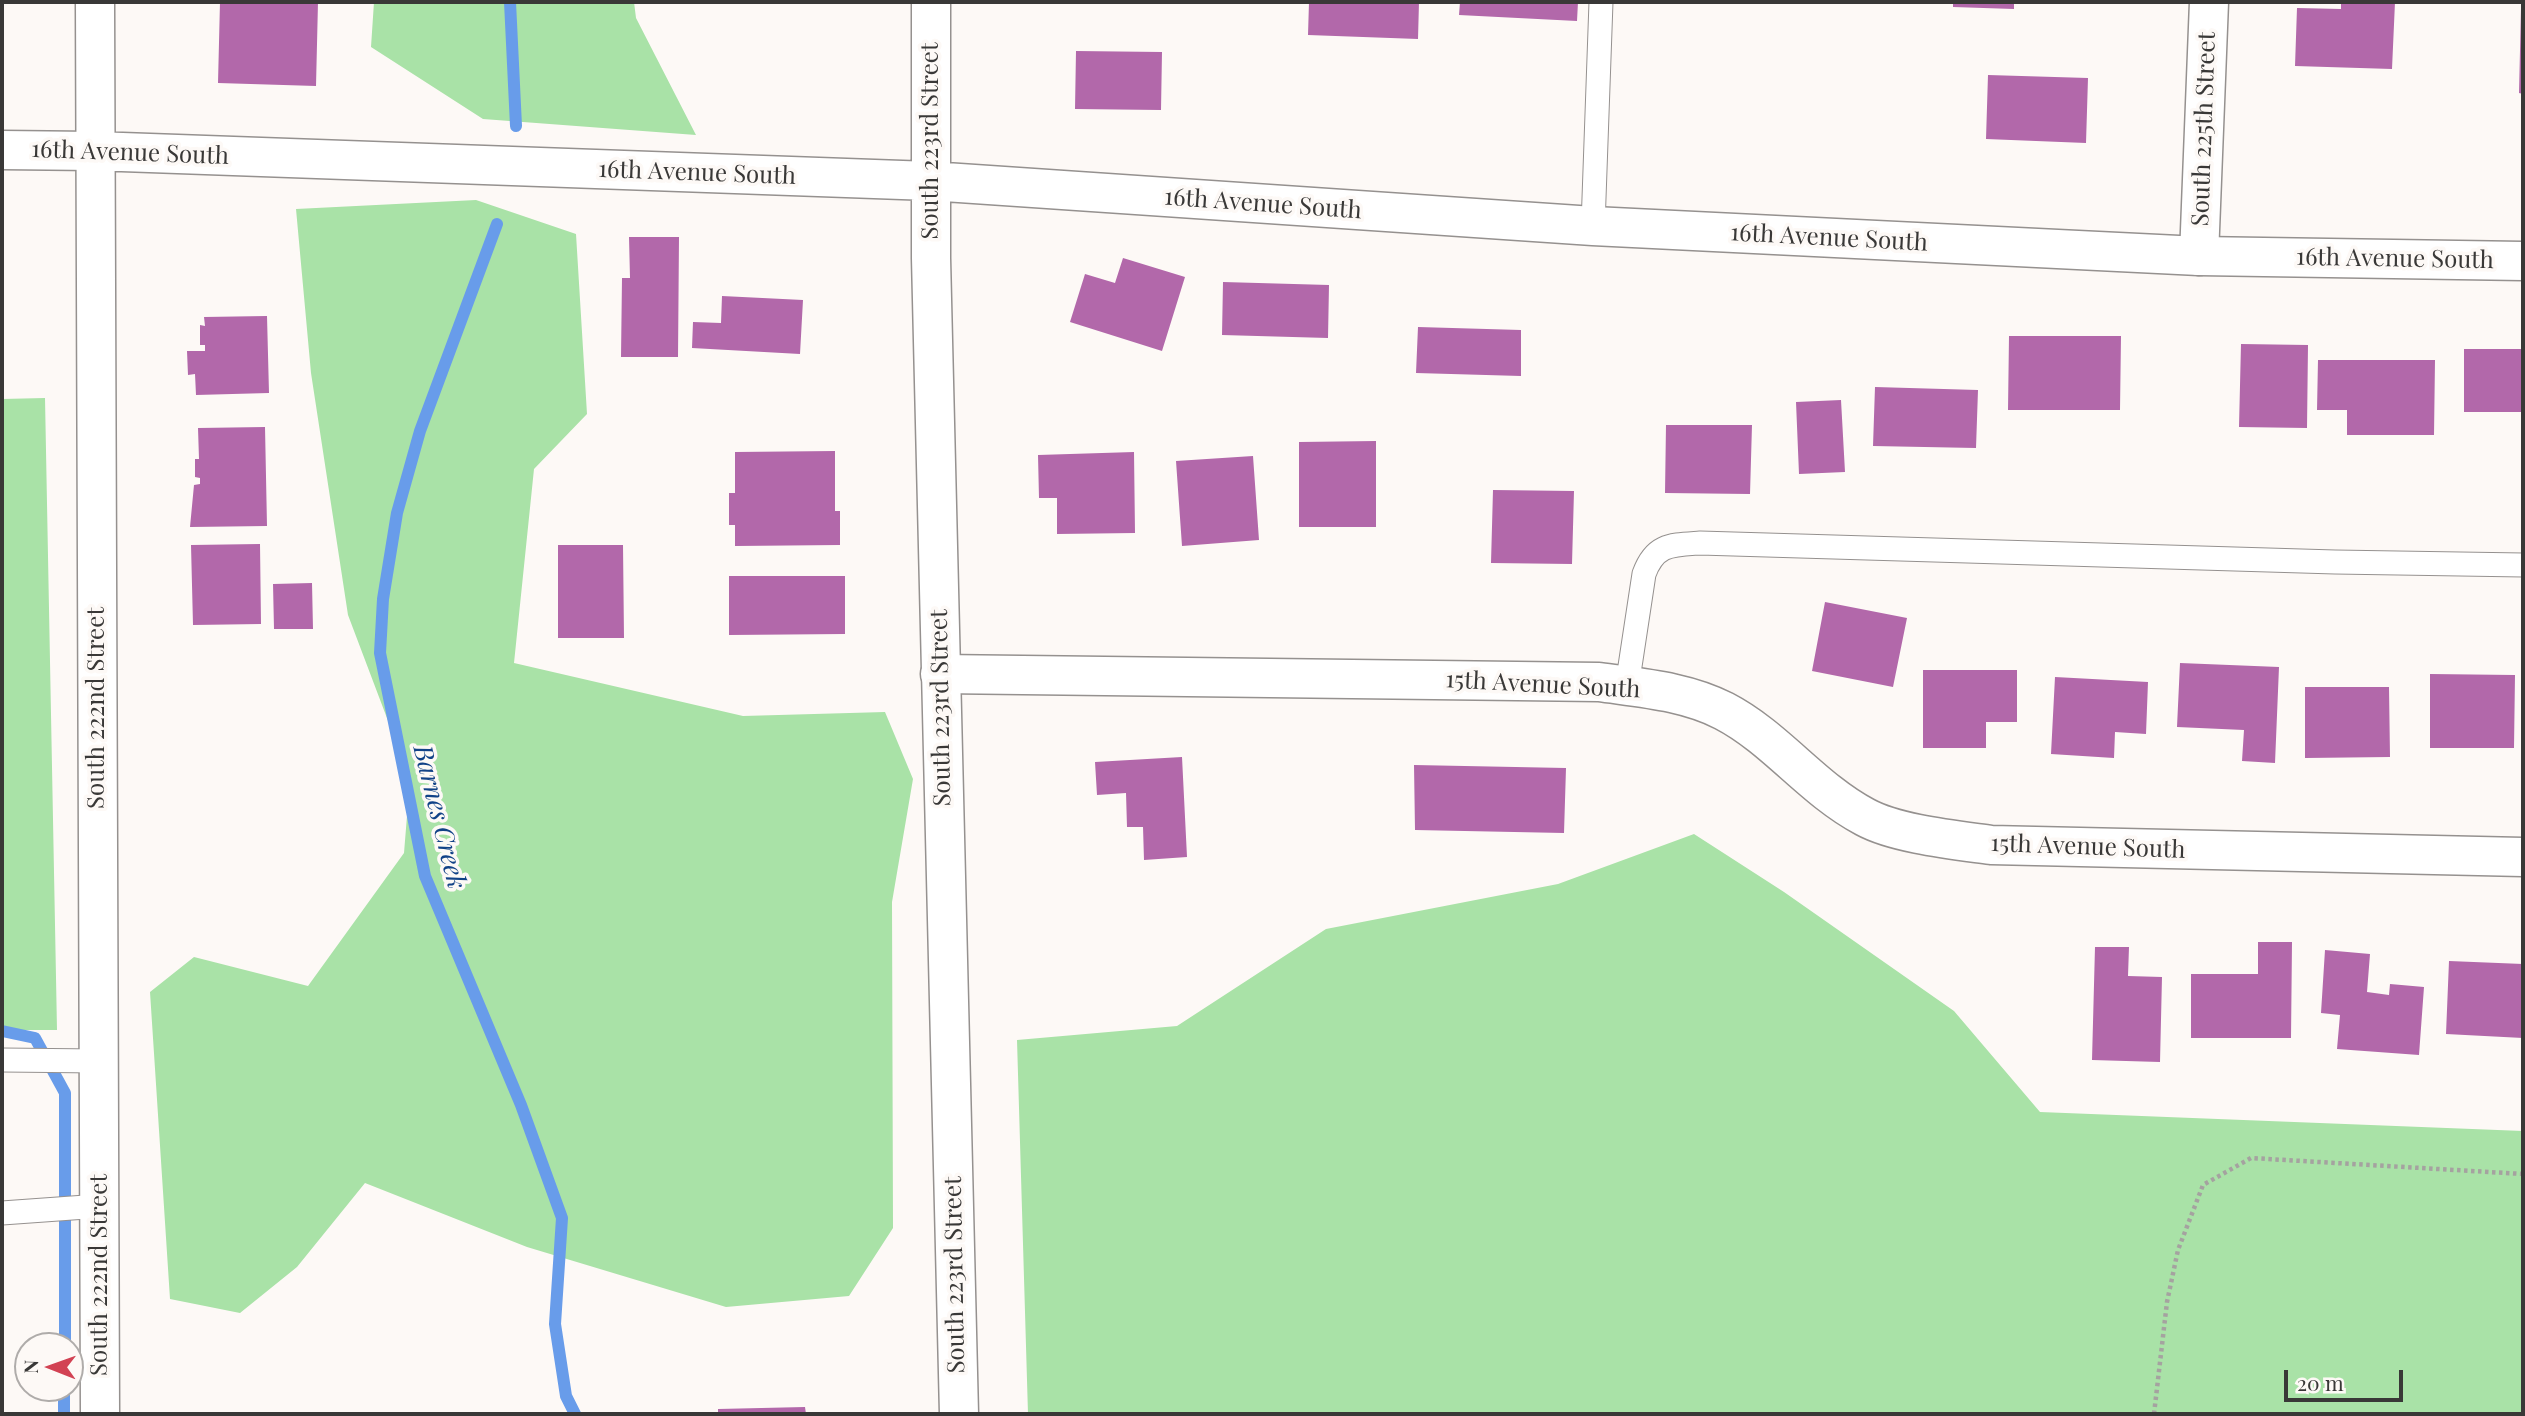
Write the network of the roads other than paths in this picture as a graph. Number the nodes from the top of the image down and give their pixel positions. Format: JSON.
{"nodes":[{"id":1,"x":95,"y":2,"type":"edge"},
{"id":2,"x":931,"y":2,"type":"edge"},
{"id":3,"x":1601,"y":2,"type":"edge"},
{"id":4,"x":2209,"y":2,"type":"edge"},
{"id":5,"x":2,"y":149,"type":"edge"},
{"id":6,"x":94,"y":152,"type":"junction"},
{"id":7,"x":930,"y":181,"type":"junction"},
{"id":8,"x":1593,"y":226,"type":"junction"},
{"id":9,"x":2199,"y":256,"type":"junction"},
{"id":10,"x":2523,"y":261,"type":"edge"},
{"id":11,"x":2523,"y":565,"type":"edge"},
{"id":12,"x":940,"y":674,"type":"junction"},
{"id":13,"x":1628,"y":686,"type":"junction"},
{"id":14,"x":2523,"y":857,"type":"edge"},
{"id":15,"x":2,"y":1060,"type":"edge"},
{"id":16,"x":99,"y":1061,"type":"junction"},
{"id":17,"x":100,"y":1206,"type":"junction"},
{"id":18,"x":2,"y":1213,"type":"edge"},
{"id":19,"x":100,"y":1414,"type":"edge"},
{"id":20,"x":959,"y":1414,"type":"edge"}],
"edges":[{"from":1,"to":6,"type":"street","name":"South 222nd Street"},
{"from":2,"to":7,"type":"street","name":"South 223rd Street"},
{"from":3,"to":8,"type":"lane"},
{"from":4,"to":9,"type":"street","name":"South 225th Street"},
{"from":5,"to":6,"type":"street","name":"16th Avenue South"},
{"from":6,"to":7,"type":"street","name":"16th Avenue South"},
{"from":6,"to":16,"type":"street","name":"South 222nd Street"},
{"from":7,"to":8,"type":"street","name":"16th Avenue South"},
{"from":7,"to":12,"type":"street","name":"South 223rd Street"},
{"from":8,"to":9,"type":"street","name":"16th Avenue South"},
{"from":9,"to":10,"type":"street","name":"16th Avenue South"},
{"from":11,"to":13,"type":"lane"},
{"from":12,"to":13,"type":"street","name":"15th Avenue South"},
{"from":12,"to":20,"type":"street","name":"South 223rd Street"},
{"from":13,"to":14,"type":"street","name":"15th Avenue South"},
{"from":15,"to":16,"type":"lane"},
{"from":16,"to":17,"type":"street","name":"South 222nd Street"},
{"from":17,"to":18,"type":"lane"},
{"from":17,"to":19,"type":"street","name":"South 222nd Street"}]}
